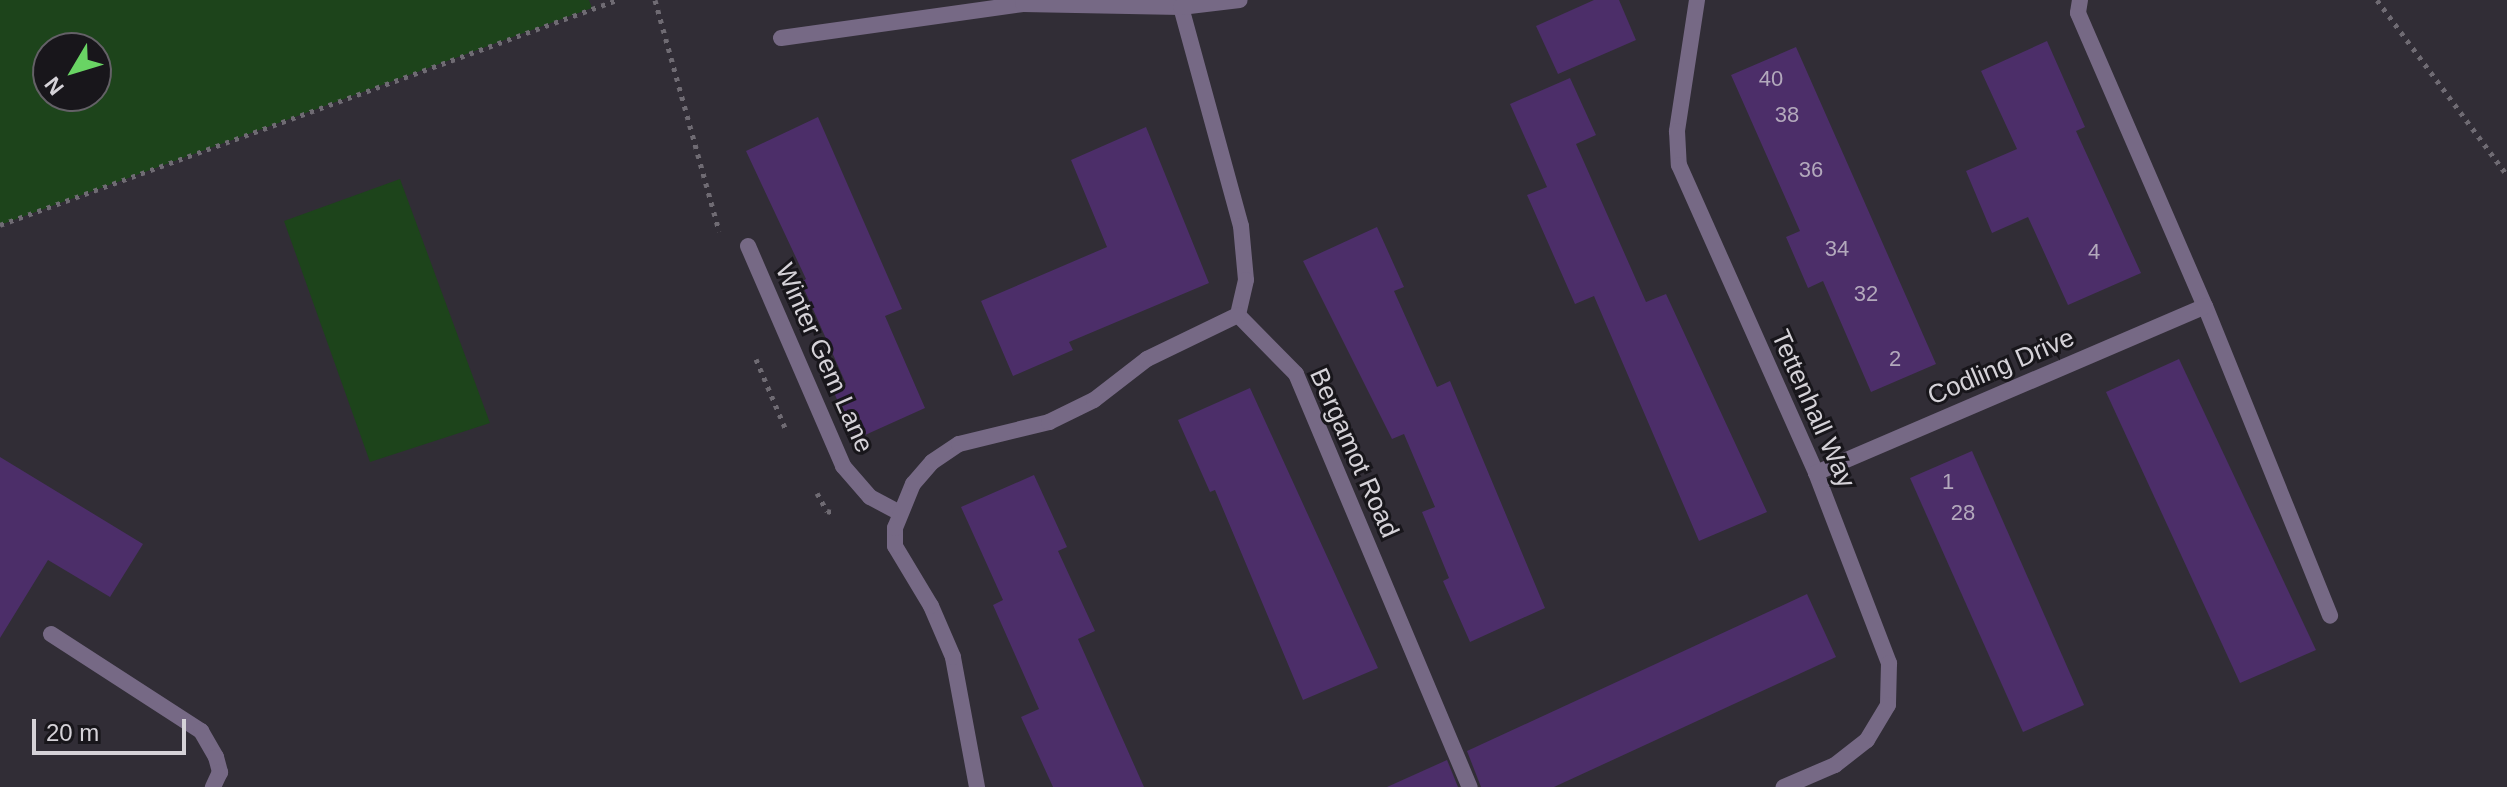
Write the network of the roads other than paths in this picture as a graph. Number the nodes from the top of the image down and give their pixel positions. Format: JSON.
{"nodes":[{"id":1,"x":1240,"y":0,"type":"edge"},
{"id":2,"x":1697,"y":0,"type":"edge"},
{"id":3,"x":2080,"y":0,"type":"edge"},
{"id":4,"x":1181,"y":7,"type":"junction"},
{"id":5,"x":781,"y":38,"type":"dead end"},
{"id":6,"x":748,"y":246,"type":"dead end"},
{"id":7,"x":2205,"y":306,"type":"junction"},
{"id":8,"x":1238,"y":315,"type":"junction"},
{"id":9,"x":1816,"y":473,"type":"junction"},
{"id":10,"x":900,"y":513,"type":"junction"},
{"id":11,"x":2330,"y":616,"type":"dead end"},
{"id":12,"x":51,"y":634,"type":"dead end"},
{"id":13,"x":213,"y":787,"type":"edge"},
{"id":14,"x":977,"y":787,"type":"edge"},
{"id":15,"x":1470,"y":787,"type":"edge"},
{"id":16,"x":1784,"y":787,"type":"edge"}],
"edges":[{"from":1,"to":4,"type":"street"},
{"from":2,"to":9,"type":"street","name":"Tettenhall Way"},
{"from":3,"to":7,"type":"street"},
{"from":4,"to":5,"type":"street"},
{"from":4,"to":8,"type":"street"},
{"from":6,"to":10,"type":"street","name":"Winter Gem Lane"},
{"from":7,"to":9,"type":"street","name":"Codling Drive"},
{"from":7,"to":11,"type":"street"},
{"from":8,"to":10,"type":"street"},
{"from":8,"to":15,"type":"street","name":"Bergamot Road"},
{"from":9,"to":16,"type":"street","name":"Tettenhall Way"},
{"from":10,"to":14,"type":"street"},
{"from":12,"to":13,"type":"street"}]}
